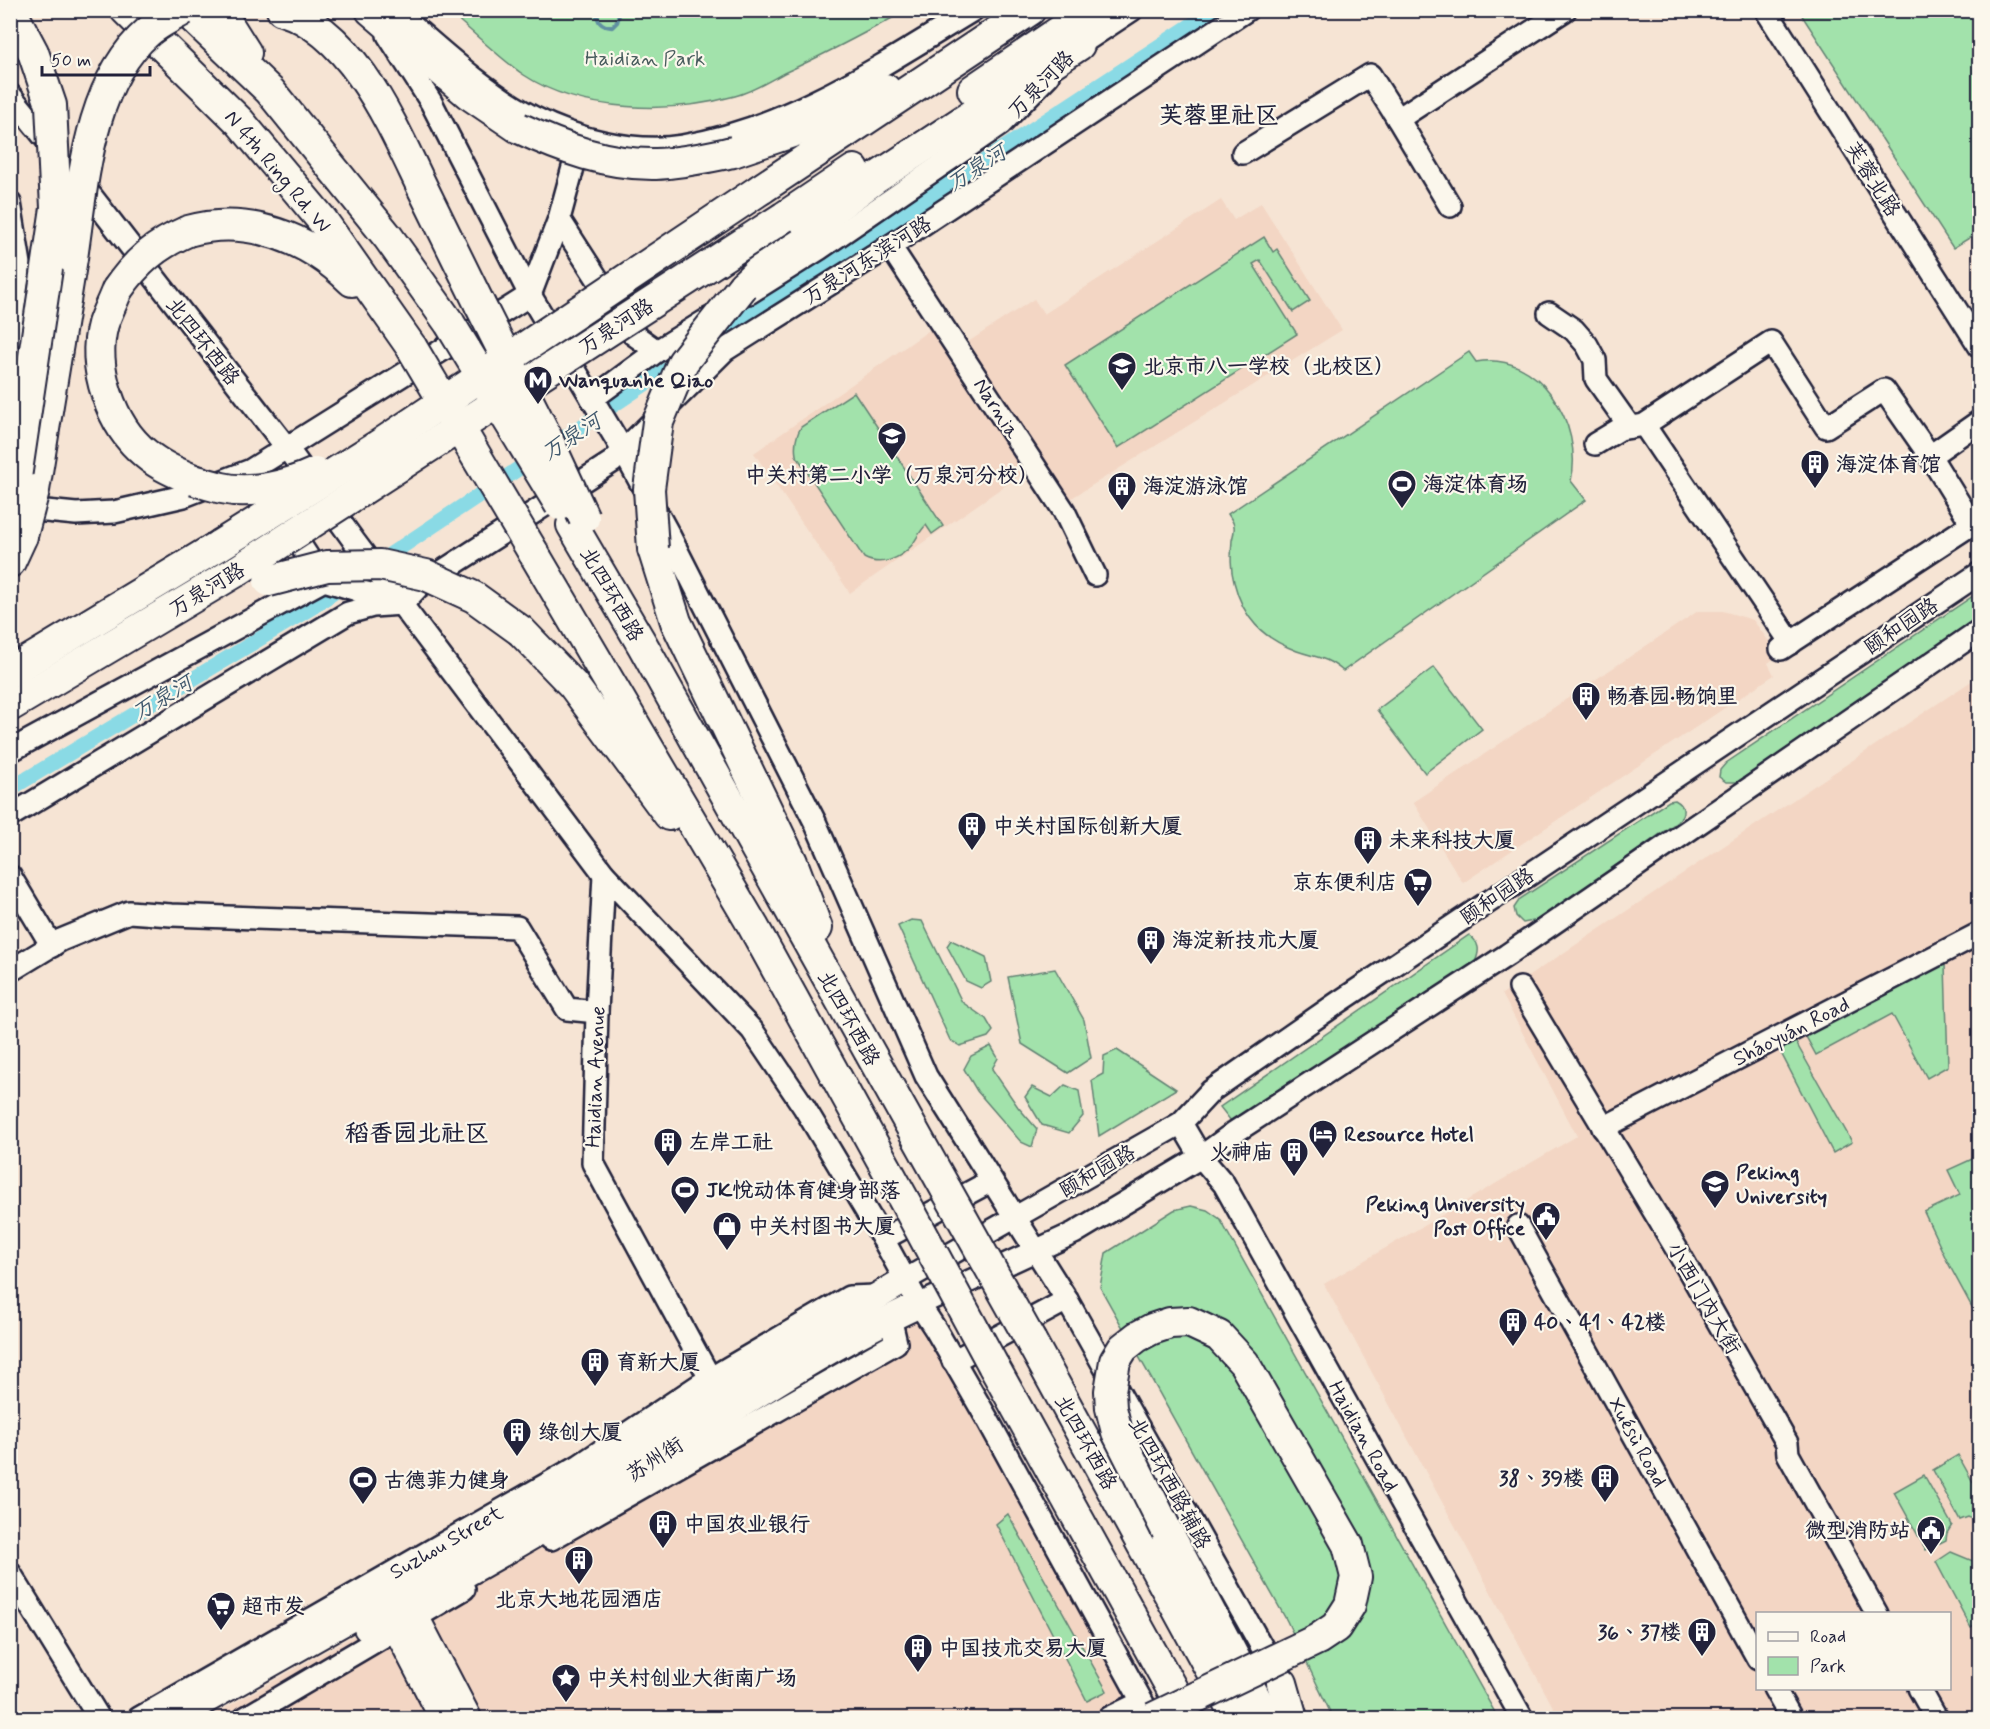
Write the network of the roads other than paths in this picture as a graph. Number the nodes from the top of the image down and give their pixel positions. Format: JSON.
{"nodes":[{"id":1,"x":126,"y":10,"type":"edge"},
{"id":2,"x":184,"y":10,"type":"edge"},
{"id":3,"x":219,"y":10,"type":"edge"},
{"id":4,"x":371,"y":10,"type":"edge"},
{"id":5,"x":394,"y":10,"type":"edge"},
{"id":6,"x":973,"y":10,"type":"edge"},
{"id":7,"x":1030,"y":10,"type":"edge"},
{"id":8,"x":1091,"y":10,"type":"edge"},
{"id":9,"x":1132,"y":10,"type":"edge"},
{"id":10,"x":1247,"y":10,"type":"edge"},
{"id":11,"x":1565,"y":10,"type":"edge"},
{"id":12,"x":1766,"y":10,"type":"edge"},
{"id":13,"x":289,"y":13,"type":"edge"},
{"id":14,"x":13,"y":15,"type":"edge"},
{"id":15,"x":980,"y":44,"type":"junction"},
{"id":16,"x":1078,"y":45,"type":"junction"},
{"id":17,"x":270,"y":91,"type":"junction"},
{"id":18,"x":10,"y":95,"type":"edge"},
{"id":19,"x":1398,"y":119,"type":"junction"},
{"id":20,"x":582,"y":137,"type":"junction"},
{"id":21,"x":1243,"y":153,"type":"dead end"},
{"id":22,"x":10,"y":203,"type":"edge"},
{"id":23,"x":1450,"y":206,"type":"dead end"},
{"id":24,"x":559,"y":219,"type":"junction"},
{"id":25,"x":890,"y":246,"type":"junction"},
{"id":26,"x":530,"y":295,"type":"junction"},
{"id":27,"x":1549,"y":313,"type":"dead end"},
{"id":28,"x":450,"y":324,"type":"joint"},
{"id":29,"x":10,"y":338,"type":"edge"},
{"id":30,"x":1980,"y":347,"type":"edge"},
{"id":31,"x":412,"y":348,"type":"junction"},
{"id":32,"x":657,"y":351,"type":"junction"},
{"id":33,"x":592,"y":399,"type":"junction"},
{"id":34,"x":1980,"y":421,"type":"edge"},
{"id":35,"x":1637,"y":426,"type":"junction"},
{"id":36,"x":1595,"y":444,"type":"dead end"},
{"id":37,"x":379,"y":445,"type":"junction"},
{"id":38,"x":622,"y":447,"type":"junction"},
{"id":39,"x":287,"y":448,"type":"junction"},
{"id":40,"x":1930,"y":456,"type":"junction"},
{"id":41,"x":251,"y":470,"type":"junction"},
{"id":42,"x":18,"y":499,"type":"edge"},
{"id":43,"x":578,"y":521,"type":"junction"},
{"id":44,"x":16,"y":549,"type":"edge"},
{"id":45,"x":1980,"y":573,"type":"edge"},
{"id":46,"x":1095,"y":575,"type":"dead end"},
{"id":47,"x":324,"y":580,"type":"junction"},
{"id":48,"x":397,"y":597,"type":"junction"},
{"id":49,"x":1980,"y":630,"type":"edge"},
{"id":50,"x":114,"y":644,"type":"junction"},
{"id":51,"x":80,"y":664,"type":"junction"},
{"id":52,"x":10,"y":672,"type":"edge"},
{"id":53,"x":10,"y":706,"type":"edge"},
{"id":54,"x":10,"y":723,"type":"edge"},
{"id":55,"x":10,"y":751,"type":"edge"},
{"id":56,"x":10,"y":816,"type":"edge"},
{"id":57,"x":603,"y":874,"type":"junction"},
{"id":58,"x":10,"y":876,"type":"edge"},
{"id":59,"x":753,"y":926,"type":"junction"},
{"id":60,"x":1980,"y":933,"type":"edge"},
{"id":61,"x":52,"y":946,"type":"junction"},
{"id":62,"x":10,"y":971,"type":"edge"},
{"id":63,"x":1520,"y":988,"type":"dead end"},
{"id":64,"x":597,"y":1012,"type":"junction"},
{"id":65,"x":857,"y":1031,"type":"junction"},
{"id":66,"x":1181,"y":1123,"type":"junction"},
{"id":67,"x":1602,"y":1128,"type":"junction"},
{"id":68,"x":1201,"y":1157,"type":"junction"},
{"id":69,"x":992,"y":1180,"type":"junction"},
{"id":70,"x":1015,"y":1218,"type":"junction"},
{"id":71,"x":1518,"y":1226,"type":"dead end"},
{"id":72,"x":883,"y":1239,"type":"junction"},
{"id":73,"x":1036,"y":1251,"type":"junction"},
{"id":74,"x":905,"y":1280,"type":"junction"},
{"id":75,"x":1067,"y":1300,"type":"junction"},
{"id":76,"x":920,"y":1304,"type":"junction"},
{"id":77,"x":953,"y":1360,"type":"junction"},
{"id":78,"x":714,"y":1385,"type":"junction"},
{"id":79,"x":10,"y":1573,"type":"edge"},
{"id":80,"x":399,"y":1610,"type":"junction"},
{"id":81,"x":1876,"y":1612,"type":"edge"},
{"id":82,"x":1756,"y":1655,"type":"edge"},
{"id":83,"x":1282,"y":1683,"type":"junction"},
{"id":84,"x":1775,"y":1690,"type":"edge"},
{"id":85,"x":1920,"y":1690,"type":"edge"},
{"id":86,"x":1137,"y":1714,"type":"edge"},
{"id":87,"x":99,"y":1719,"type":"edge"},
{"id":88,"x":139,"y":1719,"type":"edge"},
{"id":89,"x":174,"y":1719,"type":"edge"},
{"id":90,"x":208,"y":1719,"type":"edge"},
{"id":91,"x":245,"y":1719,"type":"edge"},
{"id":92,"x":443,"y":1719,"type":"edge"},
{"id":93,"x":468,"y":1719,"type":"edge"},
{"id":94,"x":1188,"y":1719,"type":"edge"},
{"id":95,"x":1237,"y":1719,"type":"edge"},
{"id":96,"x":1266,"y":1719,"type":"edge"},
{"id":97,"x":1292,"y":1719,"type":"edge"},
{"id":98,"x":1298,"y":1719,"type":"edge"},
{"id":99,"x":1522,"y":1719,"type":"edge"},
{"id":100,"x":1791,"y":1719,"type":"edge"},
{"id":101,"x":1936,"y":1719,"type":"edge"}],
"edges":[{"from":1,"to":31,"type":"highway","name":"N 4th Ring Rd. W"},
{"from":2,"to":17,"type":"highway","name":"N 4th Ring Rd. W"},
{"from":2,"to":42,"type":"highway","bridge":true},
{"from":3,"to":17,"type":"highway"},
{"from":4,"to":15,"type":"highway","bridge":true},
{"from":4,"to":26,"type":"street","name":"北四环西路"},
{"from":5,"to":20,"type":"street"},
{"from":6,"to":20,"type":"street"},
{"from":7,"to":15,"type":"highway","name":"万泉河路"},
{"from":8,"to":50,"type":"highway","name":"万泉河路","bridge":true},
{"from":9,"to":16,"type":"street","name":"万泉河路"},
{"from":10,"to":25,"type":"street","name":"万泉河东滨河路"},
{"from":11,"to":19,"type":"street"},
{"from":12,"to":30,"type":"street","name":"芙蓉北路"},
{"from":13,"to":43,"type":"highway","bridge":true},
{"from":14,"to":42,"type":"highway","bridge":true},
{"from":15,"to":37,"type":"highway","name":"万泉河路","bridge":true},
{"from":16,"to":32,"type":"street","name":"万泉河路"},
{"from":16,"to":65,"type":"highway","bridge":true},
{"from":17,"to":28,"type":"highway","name":"N 4th Ring Rd. W"},
{"from":18,"to":39,"type":"street","name":"北四环西路"},
{"from":19,"to":21,"type":"street"},
{"from":19,"to":23,"type":"street"},
{"from":20,"to":24,"type":"street"},
{"from":22,"to":29,"type":"street"},
{"from":24,"to":26,"type":"street"},
{"from":24,"to":32,"type":"street"},
{"from":25,"to":38,"type":"street","name":"万泉河东滨河路"},
{"from":25,"to":46,"type":"street","name":"Narnia"},
{"from":26,"to":33,"type":"street","name":"北四环西路"},
{"from":26,"to":39,"type":"street"},
{"from":27,"to":35,"type":"street"},
{"from":28,"to":43,"type":"highway","name":"北四环西路","bridge":true},
{"from":31,"to":37,"type":"highway","bridge":true},
{"from":31,"to":59,"type":"highway","name":"北四环西路","bridge":true},
{"from":32,"to":33,"type":"street","name":"万泉河路"},
{"from":33,"to":38,"type":"street","name":"北四环西路"},
{"from":34,"to":40,"type":"street"},
{"from":35,"to":36,"type":"street"},
{"from":35,"to":40,"type":"street"},
{"from":35,"to":40,"type":"street"},
{"from":37,"to":52,"type":"highway","name":"万泉河路","bridge":true},
{"from":38,"to":48,"type":"street","name":"万泉河东滨河路"},
{"from":38,"to":69,"type":"street","name":"北四环西路"},
{"from":39,"to":41,"type":"street"},
{"from":39,"to":48,"type":"street","name":"北四环西路"},
{"from":41,"to":42,"type":"street"},
{"from":41,"to":47,"type":"street"},
{"from":42,"to":44,"type":"highway","bridge":true},
{"from":43,"to":65,"type":"highway","name":"北四环西路"},
{"from":45,"to":66,"type":"street","name":"颐和园路"},
{"from":47,"to":48,"type":"street"},
{"from":47,"to":55,"type":"street"},
{"from":48,"to":56,"type":"street"},
{"from":48,"to":57,"type":"street","name":"北四环西路"},
{"from":49,"to":68,"type":"street","name":"颐和园路"},
{"from":50,"to":51,"type":"highway","name":"万泉河路"},
{"from":50,"to":59,"type":"highway","bridge":true},
{"from":51,"to":53,"type":"highway","name":"万泉河路"},
{"from":51,"to":54,"type":"highway"},
{"from":57,"to":64,"type":"street","name":"Haidian Avenue"},
{"from":57,"to":72,"type":"street","name":"北四环西路"},
{"from":58,"to":61,"type":"street"},
{"from":59,"to":94,"type":"highway","name":"北四环西路","bridge":true},
{"from":60,"to":67,"type":"street","name":"Sháoyuán Road"},
{"from":61,"to":62,"type":"street"},
{"from":61,"to":64,"type":"street"},
{"from":63,"to":67,"type":"street","name":"小西门内大街"},
{"from":64,"to":78,"type":"street","name":"Haidian Avenue"},
{"from":65,"to":95,"type":"highway","name":"北四环西路","bridge":true},
{"from":66,"to":68,"type":"street","name":"Haidian Road"},
{"from":66,"to":70,"type":"street","name":"颐和园路"},
{"from":67,"to":81,"type":"street","name":"小西门内大街"},
{"from":68,"to":73,"type":"street","name":"颐和园路"},
{"from":68,"to":99,"type":"street","name":"Haidian Road"},
{"from":69,"to":70,"type":"street","name":"北四环西路"},
{"from":69,"to":72,"type":"street"},
{"from":70,"to":73,"type":"street","name":"北四环西路"},
{"from":70,"to":74,"type":"street","name":"颐和园路"},
{"from":71,"to":82,"type":"street","name":"Xuésù Road"},
{"from":72,"to":74,"type":"street","name":"北四环西路"},
{"from":73,"to":75,"type":"street","name":"北四环西路辅路"},
{"from":73,"to":76,"type":"street","name":"颐和园路"},
{"from":74,"to":76,"type":"street","name":"北四环西路"},
{"from":74,"to":78,"type":"main road","name":"苏州街"},
{"from":75,"to":77,"type":"street"},
{"from":75,"to":83,"type":"street","name":"北四环西路辅路"},
{"from":76,"to":77,"type":"street"},
{"from":76,"to":80,"type":"main road","name":"苏州街"},
{"from":77,"to":86,"type":"street"},
{"from":78,"to":80,"type":"main road","name":"苏州街"},
{"from":78,"to":88,"type":"street","name":"Suzhou Street"},
{"from":79,"to":87,"type":"street"},
{"from":80,"to":89,"type":"main road","name":"Suzhou Street"},
{"from":80,"to":90,"type":"main road"},
{"from":80,"to":91,"type":"street"},
{"from":80,"to":92,"type":"main road"},
{"from":80,"to":93,"type":"main road"},
{"from":83,"to":97,"type":"highway"},
{"from":83,"to":98,"type":"street","name":"北四环西路辅路"},
{"from":84,"to":100,"type":"street"},
{"from":85,"to":101,"type":"street"},
{"from":86,"to":96,"type":"highway","bridge":true}]}
